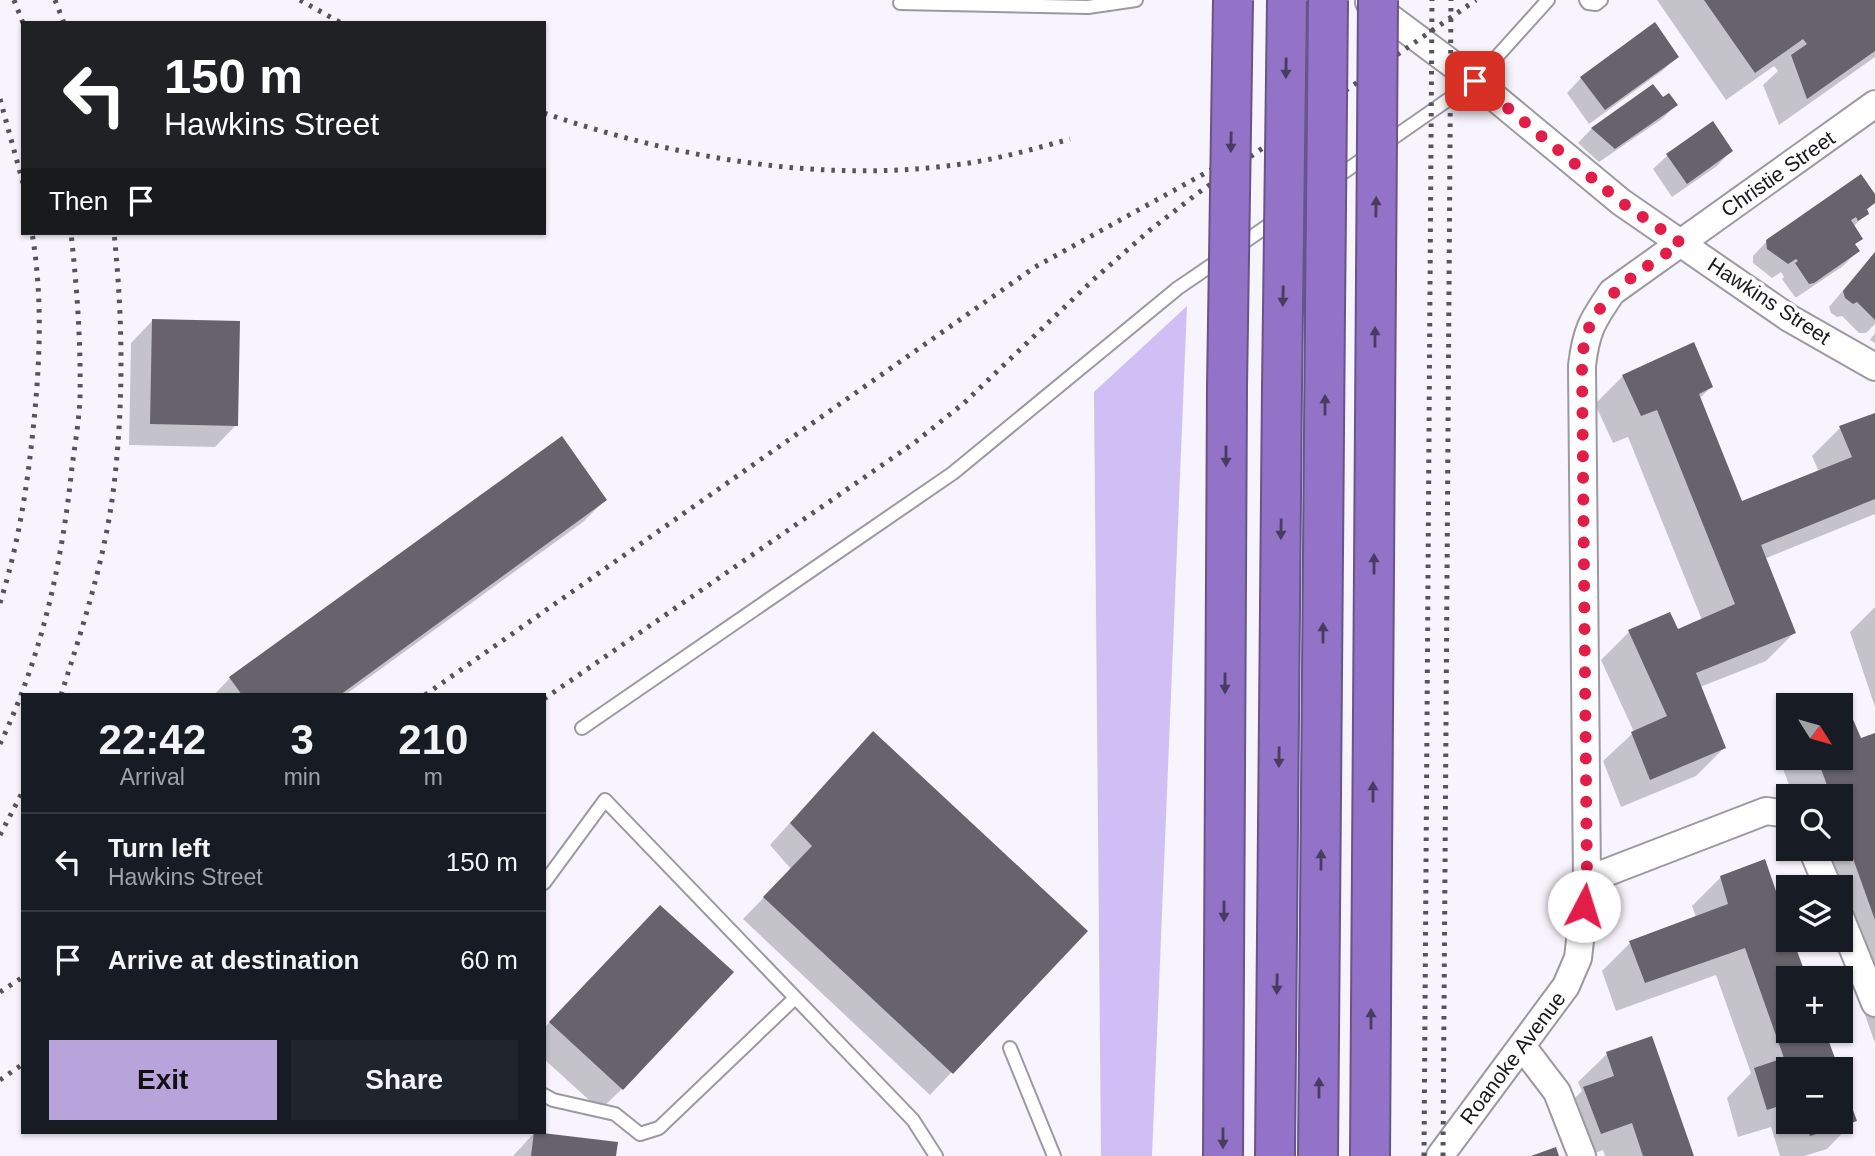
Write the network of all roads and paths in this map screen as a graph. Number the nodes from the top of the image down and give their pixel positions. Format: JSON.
{"nodes":[{"id":1,"x":1136,"y":0,"type":"edge"},
{"id":2,"x":1233,"y":0,"type":"edge"},
{"id":3,"x":1287,"y":0,"type":"edge"},
{"id":4,"x":1328,"y":0,"type":"edge"},
{"id":5,"x":1367,"y":0,"type":"edge"},
{"id":6,"x":1378,"y":0,"type":"edge"},
{"id":7,"x":1548,"y":0,"type":"edge"},
{"id":8,"x":1586,"y":0,"type":"edge"},
{"id":9,"x":1601,"y":0,"type":"edge"},
{"id":10,"x":900,"y":3,"type":"dead end"},
{"id":11,"x":1086,"y":3,"type":"edge"},
{"id":12,"x":1475,"y":81,"type":"junction"},
{"id":13,"x":1875,"y":104,"type":"edge"},
{"id":14,"x":1315,"y":193,"type":"dead end"},
{"id":15,"x":1292,"y":209,"type":"dead end"},
{"id":16,"x":1681,"y":243,"type":"junction"},
{"id":17,"x":1875,"y":367,"type":"edge"},
{"id":18,"x":582,"y":728,"type":"dead end"},
{"id":19,"x":1776,"y":812,"type":"edge"},
{"id":20,"x":546,"y":880,"type":"edge"},
{"id":21,"x":1587,"y":880,"type":"junction"},
{"id":22,"x":1853,"y":949,"type":"edge"},
{"id":23,"x":795,"y":998,"type":"junction"},
{"id":24,"x":1875,"y":1003,"type":"edge"},
{"id":25,"x":1522,"y":1046,"type":"junction"},
{"id":26,"x":1010,"y":1048,"type":"dead end"},
{"id":27,"x":546,"y":1096,"type":"edge"},
{"id":28,"x":936,"y":1156,"type":"edge"},
{"id":29,"x":1054,"y":1156,"type":"edge"},
{"id":30,"x":1223,"y":1156,"type":"edge"},
{"id":31,"x":1275,"y":1156,"type":"edge"},
{"id":32,"x":1318,"y":1156,"type":"edge"},
{"id":33,"x":1370,"y":1156,"type":"edge"},
{"id":34,"x":1440,"y":1156,"type":"edge"},
{"id":35,"x":1582,"y":1156,"type":"edge"}],
"edges":[{"from":1,"to":11,"type":"lane"},
{"from":2,"to":30,"type":"highway","one_way":true,"bridge":true},
{"from":3,"to":31,"type":"highway","one_way":true,"bridge":true},
{"from":32,"to":4,"type":"highway","one_way":true,"bridge":true},
{"from":5,"to":12,"type":"street","name":"Hawkins Street"},
{"from":33,"to":6,"type":"highway","one_way":true,"bridge":true},
{"from":7,"to":12,"type":"lane"},
{"from":8,"to":9,"type":"lane"},
{"from":10,"to":11,"type":"lane"},
{"from":12,"to":14,"type":"lane"},
{"from":12,"to":16,"type":"street","name":"Hawkins Street"},
{"from":13,"to":16,"type":"street","name":"Christie Street"},
{"from":15,"to":18,"type":"lane"},
{"from":16,"to":17,"type":"street","name":"Hawkins Street"},
{"from":16,"to":21,"type":"street","name":"Roanoke Avenue"},
{"from":19,"to":21,"type":"street"},
{"from":20,"to":23,"type":"lane"},
{"from":21,"to":25,"type":"street","name":"Roanoke Avenue"},
{"from":22,"to":24,"type":"street"},
{"from":23,"to":27,"type":"lane"},
{"from":23,"to":28,"type":"lane"},
{"from":25,"to":34,"type":"street","name":"Roanoke Avenue"},
{"from":25,"to":35,"type":"street"},
{"from":26,"to":29,"type":"lane"}]}
